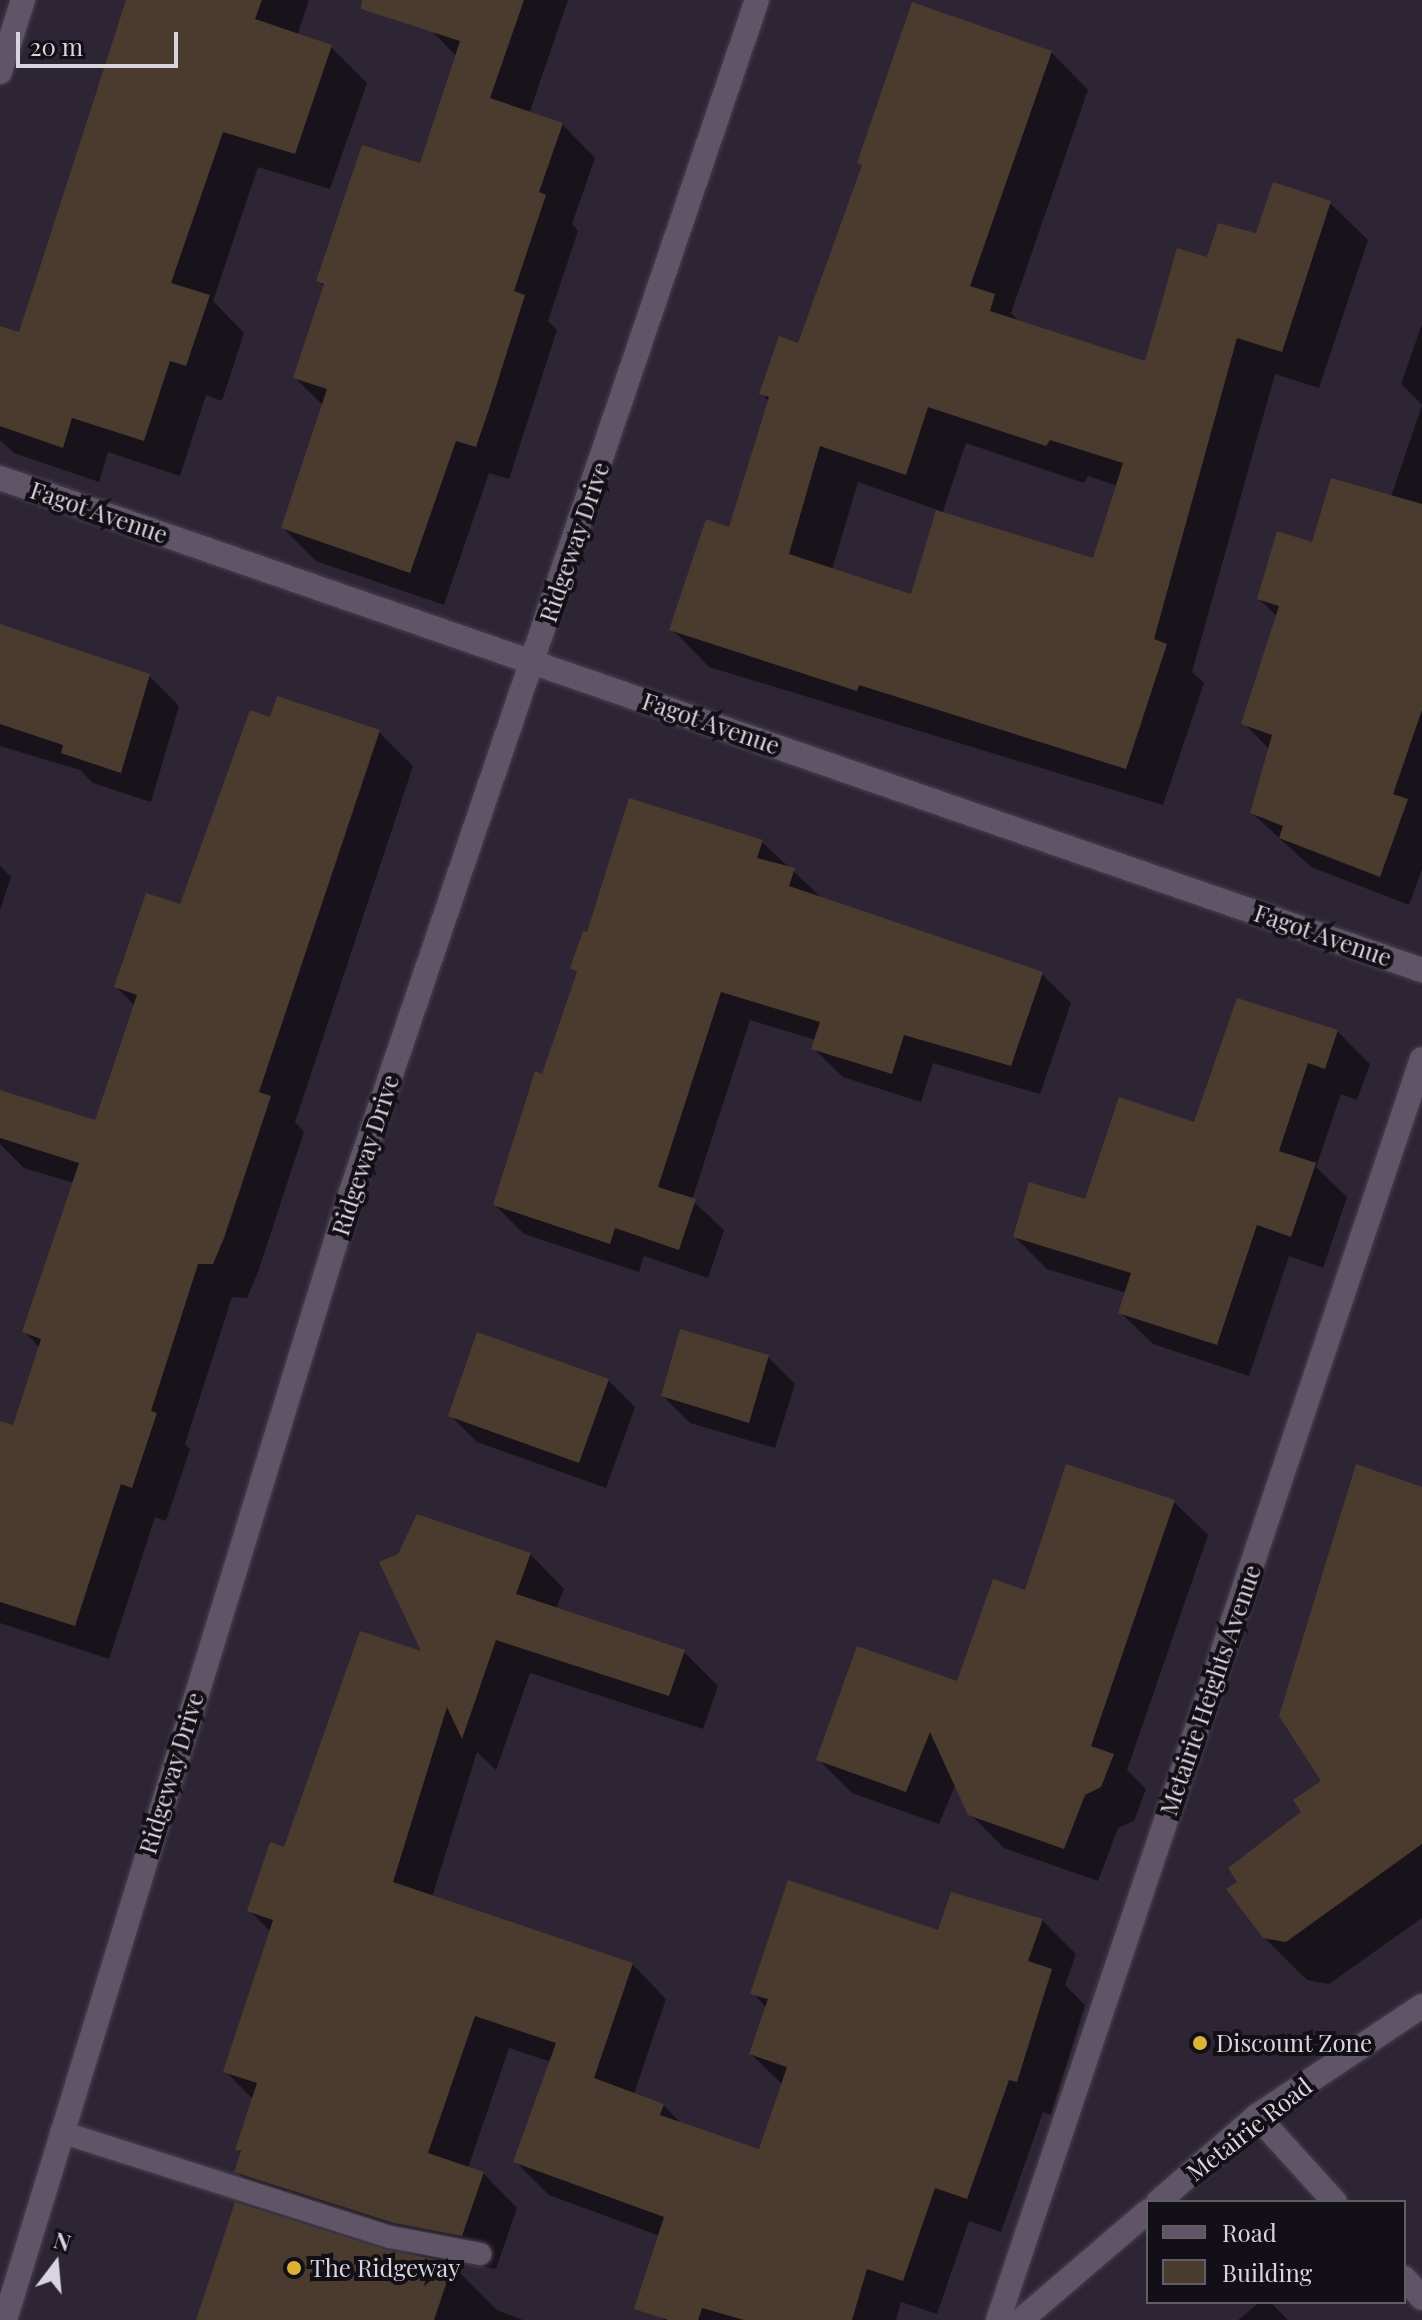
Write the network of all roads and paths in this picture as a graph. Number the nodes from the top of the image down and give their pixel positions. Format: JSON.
{"nodes":[{"id":1,"x":23,"y":0,"type":"edge"},
{"id":2,"x":757,"y":0,"type":"edge"},
{"id":3,"x":0,"y":72,"type":"edge"},
{"id":4,"x":0,"y":478,"type":"edge"},
{"id":5,"x":534,"y":661,"type":"junction"},
{"id":6,"x":1422,"y":970,"type":"edge"},
{"id":7,"x":1422,"y":1059,"type":"edge"},
{"id":8,"x":1422,"y":2006,"type":"edge"},
{"id":9,"x":1257,"y":2116,"type":"junction"},
{"id":10,"x":61,"y":2132,"type":"junction"},
{"id":11,"x":1160,"y":2200,"type":"edge"},
{"id":12,"x":1333,"y":2200,"type":"edge"},
{"id":13,"x":1146,"y":2213,"type":"edge"},
{"id":14,"x":480,"y":2254,"type":"dead end"},
{"id":15,"x":1406,"y":2280,"type":"edge"},
{"id":16,"x":1422,"y":2298,"type":"edge"},
{"id":17,"x":5,"y":2320,"type":"edge"},
{"id":18,"x":998,"y":2320,"type":"edge"},
{"id":19,"x":1021,"y":2320,"type":"edge"}],
"edges":[{"from":1,"to":3,"type":"street"},
{"from":2,"to":5,"type":"street","name":"Ridgeway Drive"},
{"from":4,"to":5,"type":"street","name":"Fagot Avenue"},
{"from":5,"to":6,"type":"street","name":"Fagot Avenue"},
{"from":5,"to":10,"type":"street","name":"Ridgeway Drive"},
{"from":7,"to":18,"type":"street","name":"Metairie Heights Avenue"},
{"from":8,"to":9,"type":"street","name":"Metairie Road"},
{"from":9,"to":11,"type":"street","name":"Metairie Road"},
{"from":9,"to":12,"type":"street"},
{"from":10,"to":14,"type":"lane"},
{"from":10,"to":17,"type":"street","name":"Ridgeway Drive"},
{"from":13,"to":19,"type":"street"},
{"from":15,"to":16,"type":"street"}]}
